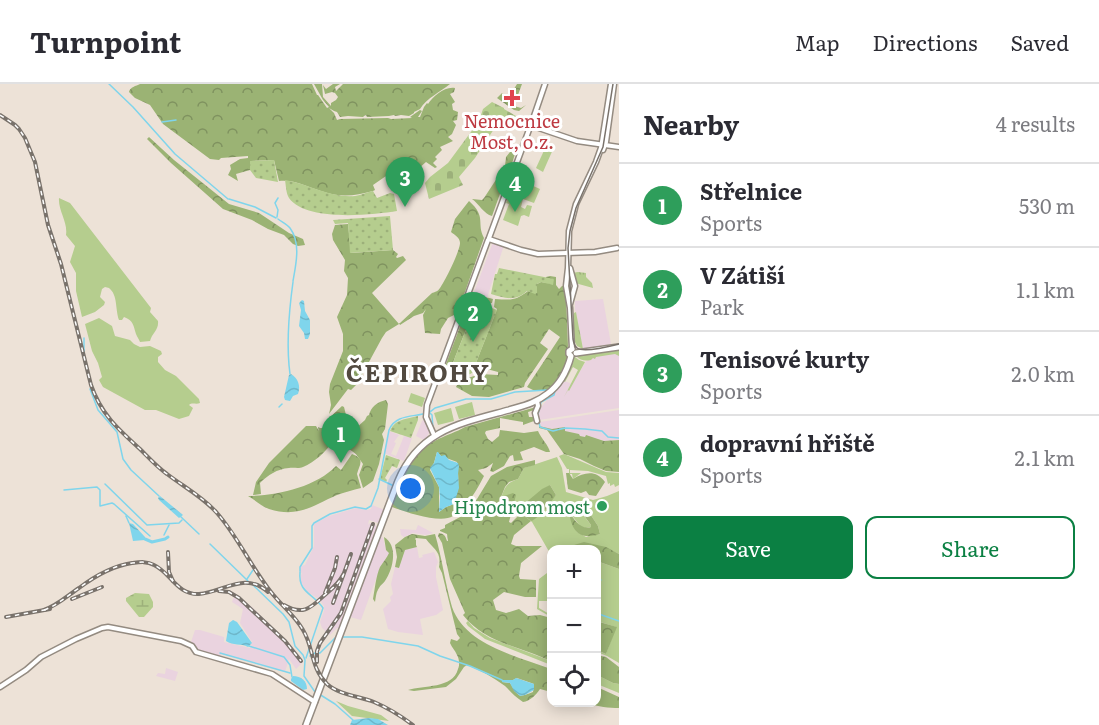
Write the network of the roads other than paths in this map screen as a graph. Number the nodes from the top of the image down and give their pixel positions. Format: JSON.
{"nodes":[{"id":1,"x":545,"y":84,"type":"edge"},
{"id":2,"x":613,"y":84,"type":"edge"},
{"id":3,"x":532,"y":125,"type":"junction"},
{"id":4,"x":603,"y":145,"type":"junction"},
{"id":5,"x":619,"y":147,"type":"edge"},
{"id":6,"x":489,"y":239,"type":"junction"},
{"id":7,"x":618,"y":248,"type":"edge"},
{"id":8,"x":569,"y":253,"type":"junction"},
{"id":9,"x":570,"y":308,"type":"junction"},
{"id":10,"x":619,"y":347,"type":"edge"},
{"id":11,"x":573,"y":353,"type":"junction"},
{"id":12,"x":537,"y":401,"type":"junction"},
{"id":13,"x":537,"y":421,"type":"dead end"},
{"id":14,"x":433,"y":432,"type":"junction"},
{"id":15,"x":0,"y":687,"type":"edge"},
{"id":16,"x":315,"y":702,"type":"junction"},
{"id":17,"x":306,"y":725,"type":"edge"}],
"edges":[{"from":1,"to":3,"type":"street"},
{"from":2,"to":4,"type":"street"},
{"from":3,"to":4,"type":"street"},
{"from":3,"to":6,"type":"street"},
{"from":4,"to":5,"type":"street"},
{"from":4,"to":8,"type":"street"},
{"from":6,"to":8,"type":"street"},
{"from":6,"to":14,"type":"street"},
{"from":7,"to":8,"type":"street"},
{"from":8,"to":9,"type":"street"},
{"from":8,"to":9,"type":"street"},
{"from":9,"to":11,"type":"street"},
{"from":10,"to":11,"type":"main road"},
{"from":11,"to":12,"type":"main road"},
{"from":12,"to":13,"type":"street"},
{"from":12,"to":14,"type":"main road"},
{"from":14,"to":16,"type":"main road"},
{"from":15,"to":16,"type":"street"},
{"from":16,"to":17,"type":"main road"}]}
